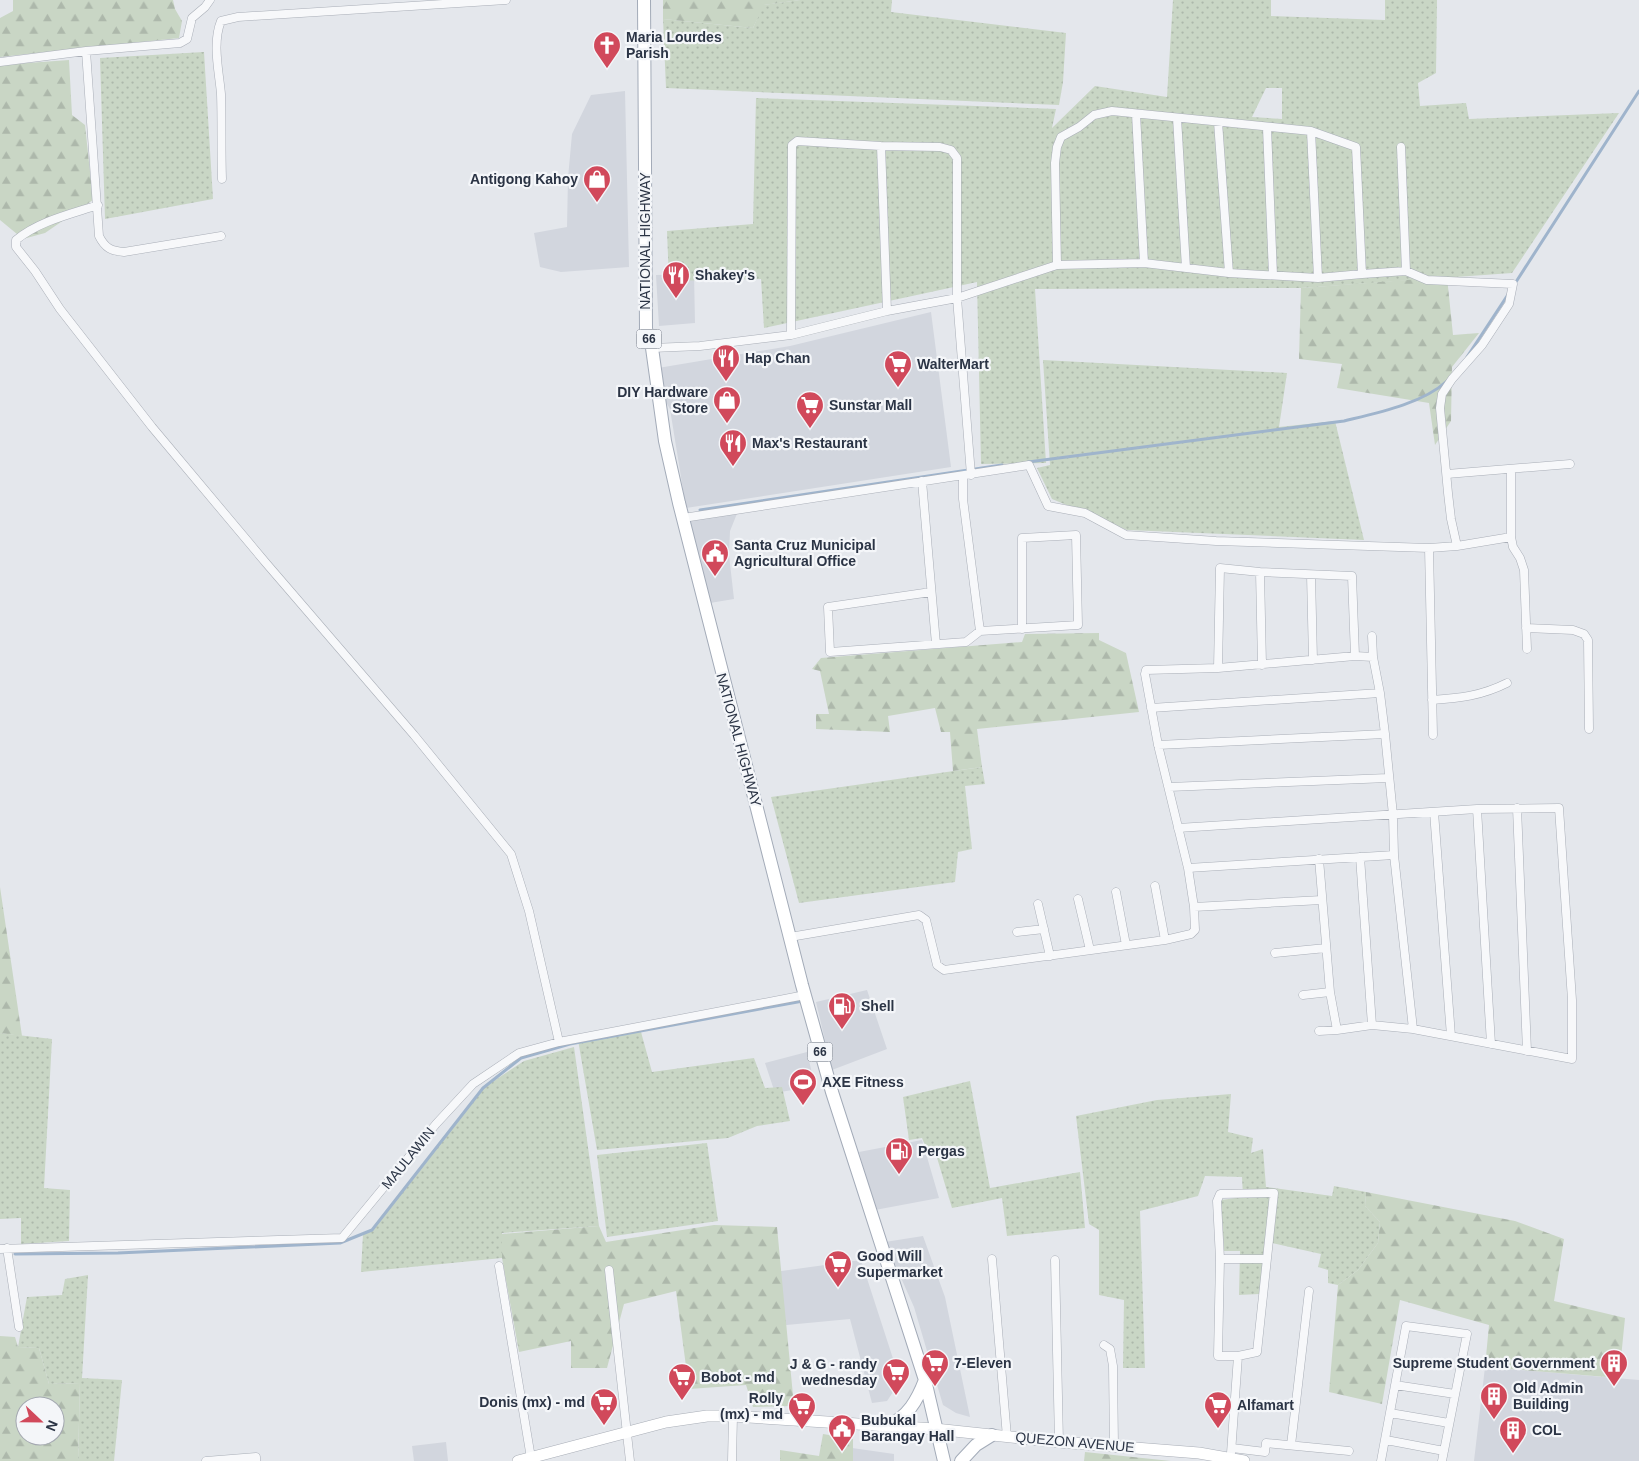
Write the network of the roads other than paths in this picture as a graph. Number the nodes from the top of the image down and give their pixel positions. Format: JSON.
{"nodes":[{"id":1,"x":210,"y":0,"type":"edge"},
{"id":2,"x":506,"y":0,"type":"edge"},
{"id":3,"x":644,"y":0,"type":"edge"},
{"id":4,"x":86,"y":51,"type":"junction"},
{"id":5,"x":0,"y":62,"type":"edge"},
{"id":6,"x":1136,"y":114,"type":"junction"},
{"id":7,"x":1177,"y":118,"type":"junction"},
{"id":8,"x":1218,"y":122,"type":"junction"},
{"id":9,"x":1266,"y":128,"type":"junction"},
{"id":10,"x":1311,"y":131,"type":"junction"},
{"id":11,"x":881,"y":146,"type":"junction"},
{"id":12,"x":1401,"y":147,"type":"dead end"},
{"id":13,"x":222,"y":179,"type":"dead end"},
{"id":14,"x":98,"y":205,"type":"junction"},
{"id":15,"x":221,"y":236,"type":"dead end"},
{"id":16,"x":1144,"y":263,"type":"junction"},
{"id":17,"x":1057,"y":265,"type":"junction"},
{"id":18,"x":1186,"y":268,"type":"junction"},
{"id":19,"x":1406,"y":271,"type":"junction"},
{"id":20,"x":1229,"y":273,"type":"junction"},
{"id":21,"x":1362,"y":274,"type":"junction"},
{"id":22,"x":1273,"y":275,"type":"junction"},
{"id":23,"x":1318,"y":278,"type":"junction"},
{"id":24,"x":957,"y":298,"type":"junction"},
{"id":25,"x":887,"y":312,"type":"junction"},
{"id":26,"x":791,"y":335,"type":"junction"},
{"id":27,"x":652,"y":348,"type":"junction"},
{"id":28,"x":1570,"y":464,"type":"dead end"},
{"id":29,"x":1511,"y":469,"type":"junction"},
{"id":30,"x":1447,"y":474,"type":"junction"},
{"id":31,"x":967,"y":476,"type":"junction"},
{"id":32,"x":922,"y":481,"type":"junction"},
{"id":33,"x":683,"y":518,"type":"junction"},
{"id":34,"x":1511,"y":537,"type":"junction"},
{"id":35,"x":1457,"y":546,"type":"junction"},
{"id":36,"x":1429,"y":548,"type":"junction"},
{"id":37,"x":1260,"y":572,"type":"junction"},
{"id":38,"x":1311,"y":575,"type":"junction"},
{"id":39,"x":931,"y":592,"type":"junction"},
{"id":40,"x":1526,"y":628,"type":"junction"},
{"id":41,"x":1022,"y":629,"type":"junction"},
{"id":42,"x":980,"y":631,"type":"junction"},
{"id":43,"x":1372,"y":636,"type":"dead end"},
{"id":44,"x":936,"y":644,"type":"junction"},
{"id":45,"x":1527,"y":649,"type":"dead end"},
{"id":46,"x":1355,"y":656,"type":"junction"},
{"id":47,"x":1373,"y":657,"type":"junction"},
{"id":48,"x":1313,"y":660,"type":"junction"},
{"id":49,"x":1262,"y":665,"type":"junction"},
{"id":50,"x":1218,"y":668,"type":"junction"},
{"id":51,"x":1507,"y":683,"type":"dead end"},
{"id":52,"x":1380,"y":693,"type":"junction"},
{"id":53,"x":1432,"y":700,"type":"junction"},
{"id":54,"x":1151,"y":708,"type":"junction"},
{"id":55,"x":1589,"y":728,"type":"dead end"},
{"id":56,"x":1385,"y":734,"type":"junction"},
{"id":57,"x":1433,"y":735,"type":"dead end"},
{"id":58,"x":1158,"y":745,"type":"junction"},
{"id":59,"x":1388,"y":778,"type":"junction"},
{"id":60,"x":1169,"y":787,"type":"junction"},
{"id":61,"x":1517,"y":808,"type":"junction"},
{"id":62,"x":1477,"y":809,"type":"junction"},
{"id":63,"x":1434,"y":812,"type":"junction"},
{"id":64,"x":1393,"y":815,"type":"junction"},
{"id":65,"x":1178,"y":828,"type":"junction"},
{"id":66,"x":1394,"y":855,"type":"junction"},
{"id":67,"x":1360,"y":856,"type":"junction"},
{"id":68,"x":1319,"y":860,"type":"junction"},
{"id":69,"x":1188,"y":868,"type":"junction"},
{"id":70,"x":1155,"y":886,"type":"dead end"},
{"id":71,"x":1116,"y":892,"type":"dead end"},
{"id":72,"x":1078,"y":899,"type":"dead end"},
{"id":73,"x":1322,"y":900,"type":"junction"},
{"id":74,"x":1038,"y":904,"type":"dead end"},
{"id":75,"x":1194,"y":907,"type":"junction"},
{"id":76,"x":1044,"y":929,"type":"junction"},
{"id":77,"x":1017,"y":932,"type":"dead end"},
{"id":78,"x":790,"y":937,"type":"junction"},
{"id":79,"x":1165,"y":940,"type":"junction"},
{"id":80,"x":1126,"y":945,"type":"junction"},
{"id":81,"x":1326,"y":948,"type":"junction"},
{"id":82,"x":1090,"y":950,"type":"junction"},
{"id":83,"x":1275,"y":953,"type":"dead end"},
{"id":84,"x":1050,"y":956,"type":"junction"},
{"id":85,"x":1330,"y":992,"type":"junction"},
{"id":86,"x":805,"y":995,"type":"junction"},
{"id":87,"x":1303,"y":995,"type":"dead end"},
{"id":88,"x":1372,"y":1025,"type":"junction"},
{"id":89,"x":1413,"y":1029,"type":"junction"},
{"id":90,"x":1337,"y":1030,"type":"junction"},
{"id":91,"x":1319,"y":1031,"type":"dead end"},
{"id":92,"x":1452,"y":1036,"type":"junction"},
{"id":93,"x":559,"y":1042,"type":"junction"},
{"id":94,"x":1491,"y":1044,"type":"junction"},
{"id":95,"x":1526,"y":1050,"type":"junction"},
{"id":96,"x":3,"y":1249,"type":"edge"},
{"id":97,"x":1220,"y":1259,"type":"junction"},
{"id":98,"x":1266,"y":1259,"type":"junction"},
{"id":99,"x":992,"y":1260,"type":"dead end"},
{"id":100,"x":1055,"y":1260,"type":"dead end"},
{"id":101,"x":498,"y":1266,"type":"dead end"},
{"id":102,"x":608,"y":1270,"type":"dead end"},
{"id":103,"x":1309,"y":1291,"type":"dead end"},
{"id":104,"x":19,"y":1327,"type":"dead end"},
{"id":105,"x":1104,"y":1344,"type":"dead end"},
{"id":106,"x":1238,"y":1356,"type":"junction"},
{"id":107,"x":925,"y":1380,"type":"junction"},
{"id":108,"x":1395,"y":1384,"type":"junction"},
{"id":109,"x":1455,"y":1394,"type":"junction"},
{"id":110,"x":1390,"y":1413,"type":"junction"},
{"id":111,"x":733,"y":1416,"type":"junction"},
{"id":112,"x":1449,"y":1423,"type":"junction"},
{"id":113,"x":888,"y":1426,"type":"junction"},
{"id":114,"x":936,"y":1429,"type":"junction"},
{"id":115,"x":626,"y":1432,"type":"junction"},
{"id":116,"x":992,"y":1435,"type":"junction"},
{"id":117,"x":1007,"y":1436,"type":"junction"},
{"id":118,"x":1386,"y":1440,"type":"junction"},
{"id":119,"x":1059,"y":1442,"type":"junction"},
{"id":120,"x":1291,"y":1445,"type":"junction"},
{"id":121,"x":1114,"y":1446,"type":"junction"},
{"id":122,"x":1350,"y":1451,"type":"dead end"},
{"id":123,"x":1444,"y":1451,"type":"junction"},
{"id":124,"x":1231,"y":1453,"type":"junction"},
{"id":125,"x":531,"y":1458,"type":"junction"},
{"id":126,"x":206,"y":1461,"type":"edge"},
{"id":127,"x":256,"y":1461,"type":"edge"},
{"id":128,"x":518,"y":1461,"type":"edge"},
{"id":129,"x":630,"y":1461,"type":"edge"},
{"id":130,"x":732,"y":1461,"type":"edge"},
{"id":131,"x":944,"y":1461,"type":"edge"},
{"id":132,"x":961,"y":1461,"type":"edge"},
{"id":133,"x":1244,"y":1461,"type":"edge"},
{"id":134,"x":1381,"y":1461,"type":"edge"},
{"id":135,"x":1442,"y":1461,"type":"edge"}],
"edges":[{"from":1,"to":4,"type":"street"},
{"from":2,"to":13,"type":"street"},
{"from":3,"to":27,"type":"main road","name":"NATIONAL HIGHWAY","number":"66"},
{"from":4,"to":5,"type":"street"},
{"from":4,"to":14,"type":"street"},
{"from":6,"to":7,"type":"street"},
{"from":6,"to":16,"type":"street"},
{"from":6,"to":17,"type":"street"},
{"from":7,"to":8,"type":"street"},
{"from":7,"to":18,"type":"street"},
{"from":8,"to":9,"type":"street"},
{"from":8,"to":20,"type":"street"},
{"from":9,"to":10,"type":"street"},
{"from":9,"to":22,"type":"street"},
{"from":10,"to":21,"type":"street"},
{"from":10,"to":23,"type":"street"},
{"from":11,"to":24,"type":"street"},
{"from":11,"to":25,"type":"street"},
{"from":11,"to":26,"type":"street"},
{"from":12,"to":19,"type":"street"},
{"from":14,"to":15,"type":"street"},
{"from":14,"to":93,"type":"street"},
{"from":16,"to":17,"type":"street"},
{"from":16,"to":18,"type":"street"},
{"from":17,"to":24,"type":"street"},
{"from":18,"to":20,"type":"street"},
{"from":19,"to":21,"type":"street"},
{"from":19,"to":30,"type":"street"},
{"from":20,"to":22,"type":"street"},
{"from":21,"to":23,"type":"street"},
{"from":22,"to":23,"type":"street"},
{"from":24,"to":25,"type":"street"},
{"from":24,"to":31,"type":"street"},
{"from":25,"to":26,"type":"street"},
{"from":26,"to":27,"type":"street"},
{"from":27,"to":33,"type":"main road","name":"NATIONAL HIGHWAY","number":"66"},
{"from":28,"to":29,"type":"street"},
{"from":29,"to":30,"type":"street"},
{"from":29,"to":34,"type":"street"},
{"from":30,"to":35,"type":"street"},
{"from":31,"to":32,"type":"street"},
{"from":31,"to":36,"type":"street"},
{"from":31,"to":42,"type":"street"},
{"from":32,"to":33,"type":"street"},
{"from":32,"to":39,"type":"street"},
{"from":33,"to":78,"type":"main road","name":"NATIONAL HIGHWAY","number":"66"},
{"from":34,"to":35,"type":"street"},
{"from":34,"to":40,"type":"street"},
{"from":35,"to":36,"type":"street"},
{"from":36,"to":53,"type":"street"},
{"from":37,"to":38,"type":"street"},
{"from":37,"to":49,"type":"street"},
{"from":37,"to":50,"type":"street"},
{"from":38,"to":46,"type":"street"},
{"from":38,"to":48,"type":"street"},
{"from":39,"to":44,"type":"street"},
{"from":39,"to":44,"type":"street"},
{"from":40,"to":45,"type":"street"},
{"from":40,"to":55,"type":"street"},
{"from":41,"to":41,"type":"street"},
{"from":41,"to":42,"type":"street"},
{"from":42,"to":44,"type":"street"},
{"from":43,"to":47,"type":"street"},
{"from":46,"to":47,"type":"street"},
{"from":46,"to":48,"type":"street"},
{"from":47,"to":52,"type":"street"},
{"from":48,"to":49,"type":"street"},
{"from":49,"to":50,"type":"street"},
{"from":50,"to":54,"type":"street"},
{"from":51,"to":53,"type":"street"},
{"from":52,"to":54,"type":"street"},
{"from":52,"to":56,"type":"street"},
{"from":53,"to":57,"type":"street"},
{"from":54,"to":58,"type":"street"},
{"from":56,"to":58,"type":"street"},
{"from":56,"to":59,"type":"street"},
{"from":58,"to":60,"type":"street"},
{"from":59,"to":60,"type":"street"},
{"from":59,"to":64,"type":"street"},
{"from":60,"to":65,"type":"street"},
{"from":61,"to":62,"type":"street"},
{"from":61,"to":95,"type":"street"},
{"from":61,"to":95,"type":"street"},
{"from":62,"to":63,"type":"street"},
{"from":62,"to":94,"type":"street"},
{"from":63,"to":64,"type":"street"},
{"from":63,"to":92,"type":"street"},
{"from":64,"to":65,"type":"street"},
{"from":64,"to":66,"type":"street"},
{"from":65,"to":69,"type":"street"},
{"from":66,"to":67,"type":"street"},
{"from":66,"to":89,"type":"street"},
{"from":67,"to":68,"type":"street"},
{"from":67,"to":88,"type":"street"},
{"from":68,"to":69,"type":"street"},
{"from":68,"to":73,"type":"street"},
{"from":69,"to":75,"type":"street"},
{"from":70,"to":79,"type":"street"},
{"from":71,"to":80,"type":"street"},
{"from":72,"to":82,"type":"street"},
{"from":73,"to":75,"type":"street"},
{"from":73,"to":81,"type":"street"},
{"from":74,"to":76,"type":"street"},
{"from":75,"to":79,"type":"street"},
{"from":76,"to":77,"type":"street"},
{"from":76,"to":84,"type":"street"},
{"from":78,"to":84,"type":"street"},
{"from":78,"to":86,"type":"main road","name":"NATIONAL HIGHWAY","number":"66"},
{"from":79,"to":80,"type":"street"},
{"from":80,"to":82,"type":"street"},
{"from":81,"to":83,"type":"street"},
{"from":81,"to":85,"type":"street"},
{"from":82,"to":84,"type":"street"},
{"from":85,"to":87,"type":"street"},
{"from":85,"to":90,"type":"street"},
{"from":86,"to":93,"type":"street","name":"MAULAWIN"},
{"from":86,"to":107,"type":"main road","name":"NATIONAL HIGHWAY","number":"66"},
{"from":88,"to":89,"type":"street"},
{"from":88,"to":90,"type":"street"},
{"from":89,"to":92,"type":"street"},
{"from":90,"to":91,"type":"street"},
{"from":92,"to":94,"type":"street"},
{"from":93,"to":96,"type":"street","name":"MAULAWIN"},
{"from":94,"to":95,"type":"street"},
{"from":96,"to":104,"type":"street"},
{"from":97,"to":98,"type":"street"},
{"from":97,"to":98,"type":"street"},
{"from":97,"to":106,"type":"street"},
{"from":98,"to":106,"type":"street"},
{"from":99,"to":117,"type":"street"},
{"from":100,"to":119,"type":"street"},
{"from":101,"to":125,"type":"street"},
{"from":102,"to":115,"type":"street"},
{"from":103,"to":120,"type":"street"},
{"from":105,"to":121,"type":"street"},
{"from":106,"to":124,"type":"street"},
{"from":107,"to":113,"type":"main road"},
{"from":107,"to":114,"type":"main road","name":"NATIONAL HIGHWAY","number":"66"},
{"from":108,"to":109,"type":"street"},
{"from":108,"to":109,"type":"street"},
{"from":108,"to":110,"type":"street"},
{"from":109,"to":112,"type":"street"},
{"from":110,"to":112,"type":"street"},
{"from":110,"to":118,"type":"street"},
{"from":111,"to":113,"type":"main road","name":"QUEZON AVENUE"},
{"from":111,"to":115,"type":"main road","name":"QUEZON AVENUE"},
{"from":111,"to":130,"type":"street"},
{"from":112,"to":123,"type":"street"},
{"from":113,"to":114,"type":"main road","name":"QUEZON AVENUE"},
{"from":114,"to":116,"type":"main road","name":"QUEZON AVENUE"},
{"from":114,"to":131,"type":"main road","name":"NATIONAL HIGHWAY","number":"66"},
{"from":115,"to":125,"type":"main road","name":"QUEZON AVENUE"},
{"from":115,"to":129,"type":"street"},
{"from":116,"to":117,"type":"main road","name":"QUEZON AVENUE"},
{"from":116,"to":132,"type":"main road"},
{"from":117,"to":119,"type":"main road","name":"QUEZON AVENUE"},
{"from":118,"to":123,"type":"street"},
{"from":118,"to":134,"type":"street"},
{"from":119,"to":121,"type":"main road","name":"QUEZON AVENUE"},
{"from":120,"to":122,"type":"street"},
{"from":120,"to":124,"type":"street"},
{"from":121,"to":124,"type":"main road","name":"QUEZON AVENUE"},
{"from":123,"to":135,"type":"street"},
{"from":124,"to":133,"type":"main road","name":"QUEZON AVENUE"},
{"from":125,"to":128,"type":"main road","name":"QUEZON AVENUE"},
{"from":126,"to":127,"type":"street"}]}
